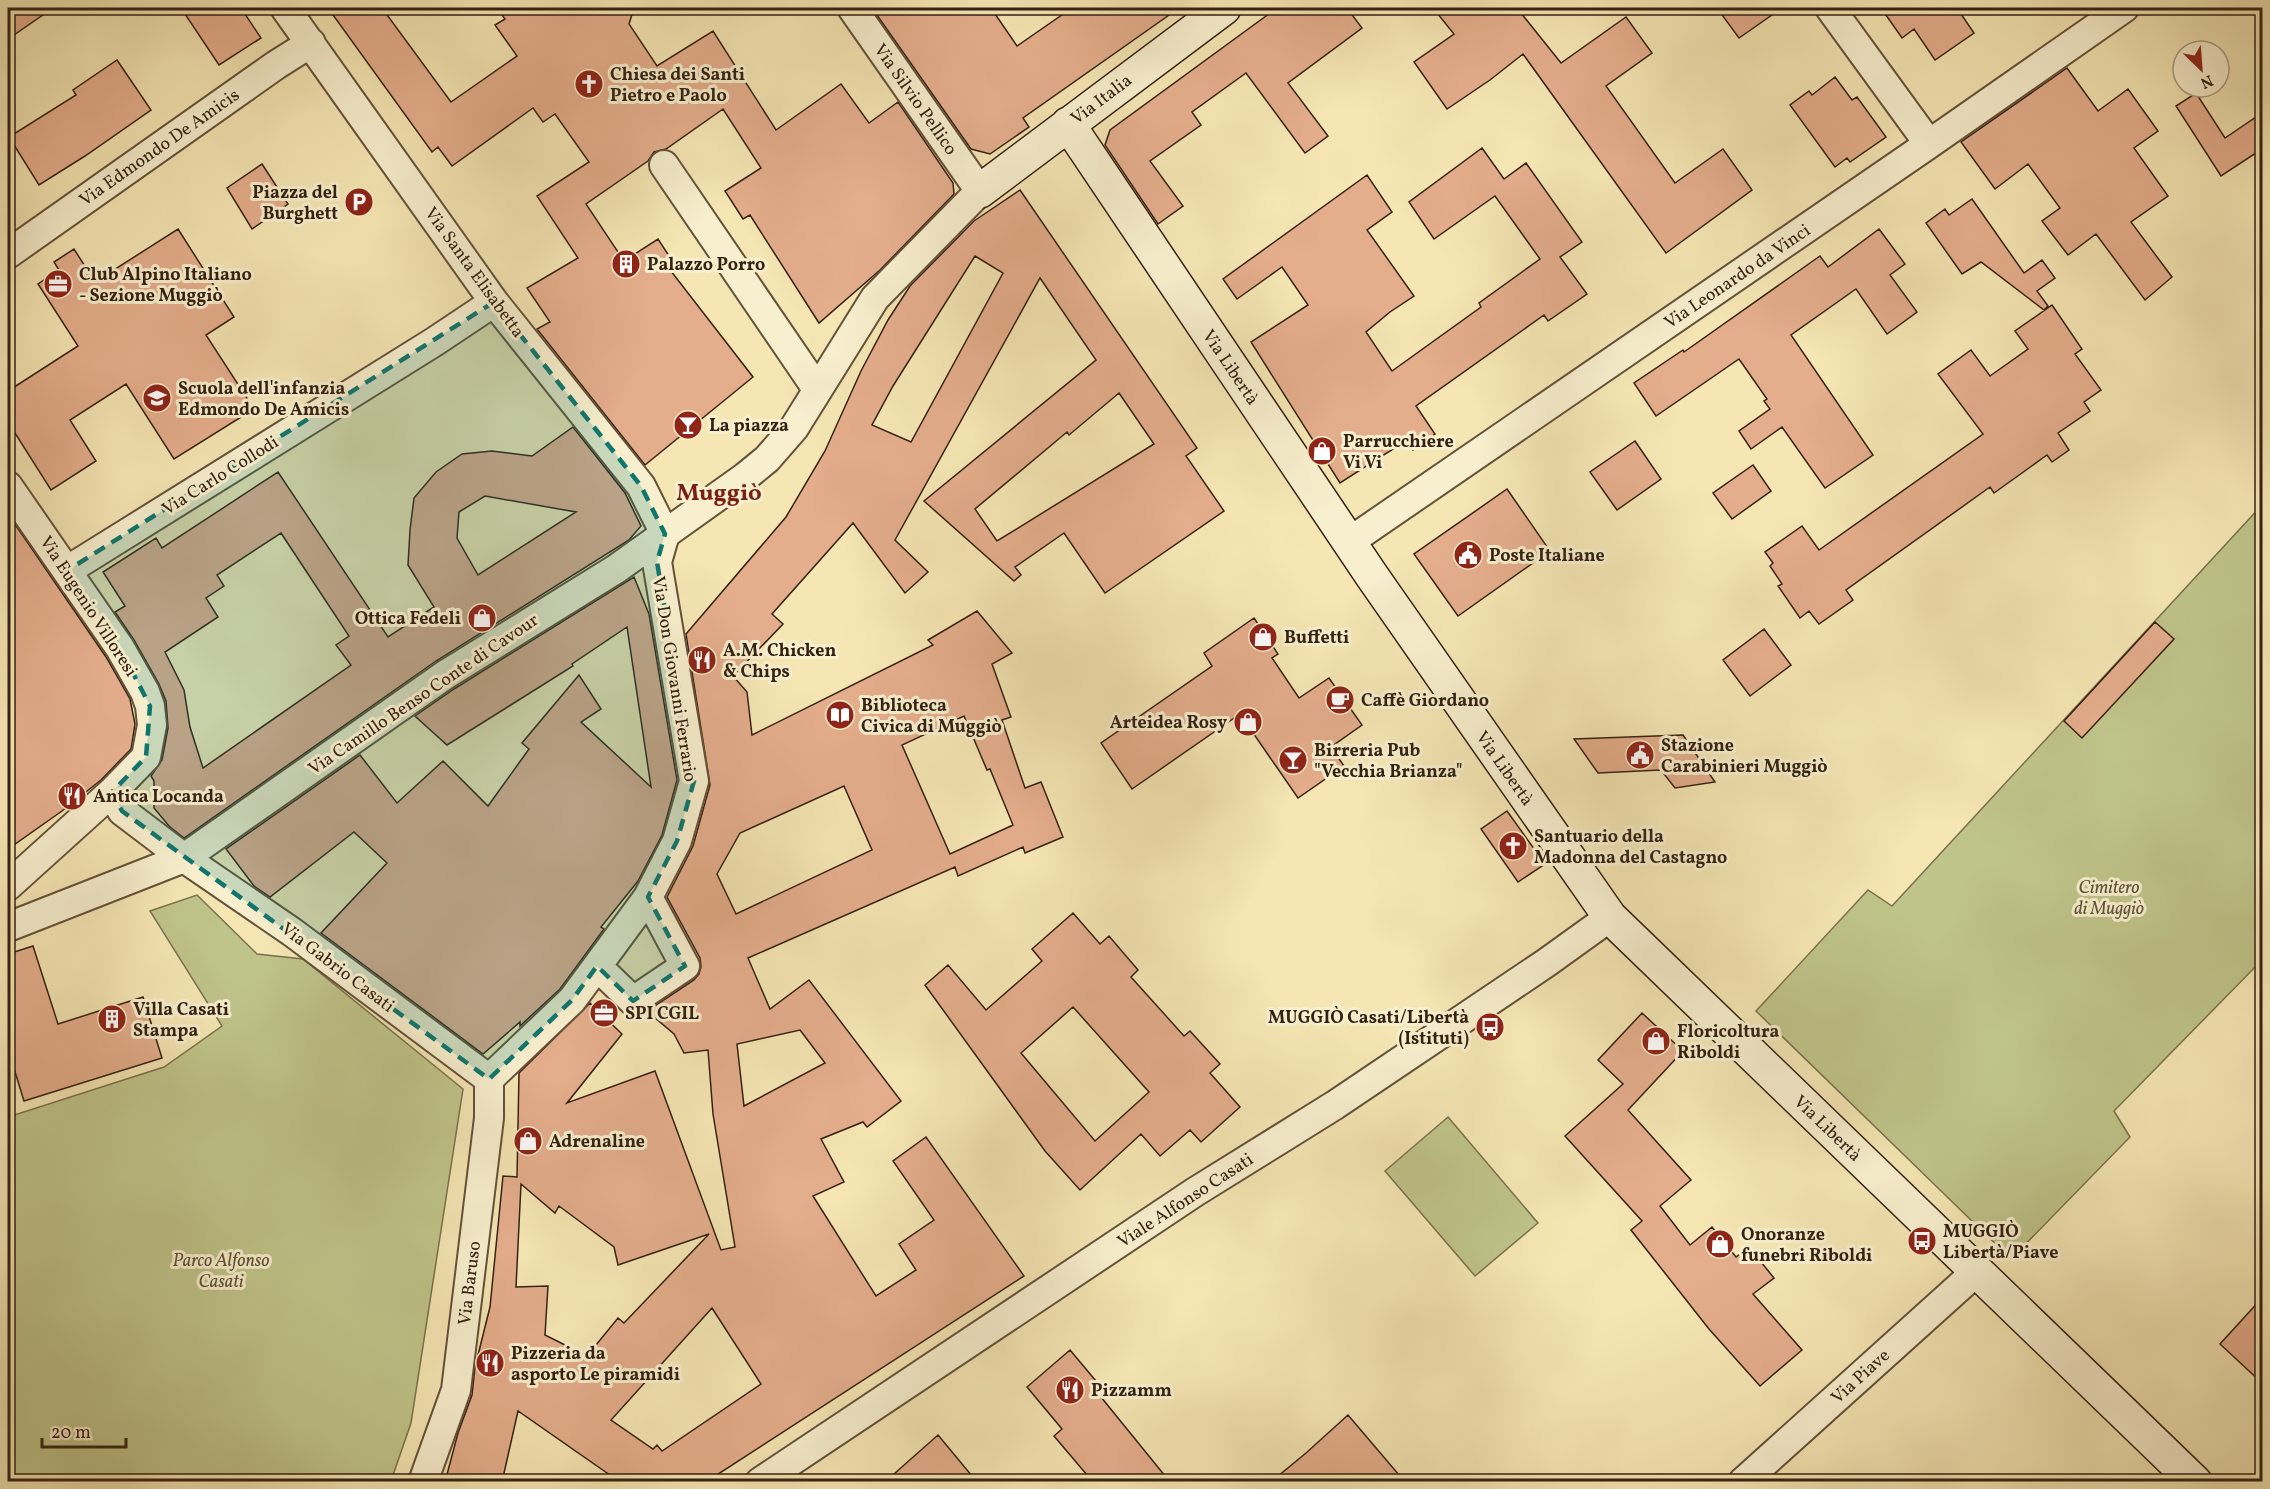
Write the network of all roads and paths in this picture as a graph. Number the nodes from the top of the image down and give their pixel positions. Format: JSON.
{"nodes":[{"id":1,"x":285,"y":8,"type":"edge"},
{"id":2,"x":852,"y":8,"type":"edge"},
{"id":3,"x":1224,"y":8,"type":"edge"},
{"id":4,"x":1830,"y":8,"type":"edge"},
{"id":5,"x":2124,"y":8,"type":"edge"},
{"id":6,"x":311,"y":43,"type":"junction"},
{"id":7,"x":1068,"y":124,"type":"junction"},
{"id":8,"x":1929,"y":144,"type":"junction"},
{"id":9,"x":664,"y":165,"type":"dead end"},
{"id":10,"x":980,"y":191,"type":"junction"},
{"id":11,"x":8,"y":254,"type":"edge"},
{"id":12,"x":494,"y":302,"type":"junction"},
{"id":13,"x":817,"y":389,"type":"junction"},
{"id":14,"x":8,"y":486,"type":"edge"},
{"id":15,"x":664,"y":534,"type":"junction"},
{"id":16,"x":1349,"y":542,"type":"junction"},
{"id":17,"x":68,"y":570,"type":"junction"},
{"id":18,"x":112,"y":792,"type":"junction"},
{"id":19,"x":184,"y":858,"type":"junction"},
{"id":20,"x":8,"y":886,"type":"edge"},
{"id":21,"x":648,"y":897,"type":"junction"},
{"id":22,"x":1610,"y":917,"type":"junction"},
{"id":23,"x":8,"y":927,"type":"edge"},
{"id":24,"x":597,"y":966,"type":"junction"},
{"id":25,"x":489,"y":1079,"type":"junction"},
{"id":26,"x":1977,"y":1271,"type":"junction"},
{"id":27,"x":423,"y":1482,"type":"edge"},
{"id":28,"x":760,"y":1482,"type":"edge"},
{"id":29,"x":1743,"y":1482,"type":"edge"},
{"id":30,"x":2195,"y":1482,"type":"edge"}],
"edges":[{"from":1,"to":6,"type":"street","name":"Via Santa Elisabetta"},
{"from":2,"to":10,"type":"street","name":"Via Silvio Pellico"},
{"from":3,"to":7,"type":"street","name":"Via Italia"},
{"from":4,"to":8,"type":"street"},
{"from":5,"to":8,"type":"street","name":"Via Leonardo da Vinci"},
{"from":6,"to":11,"type":"street","name":"Via Edmondo De Amicis"},
{"from":6,"to":12,"type":"street","name":"Via Santa Elisabetta"},
{"from":7,"to":10,"type":"street","name":"Via Italia"},
{"from":7,"to":16,"type":"street","name":"Via Libertà"},
{"from":8,"to":16,"type":"street","name":"Via Leonardo da Vinci"},
{"from":9,"to":13,"type":"street"},
{"from":10,"to":13,"type":"street","name":"Via Camillo Benso Conte di Cavour"},
{"from":12,"to":15,"type":"street","name":"Via Santa Elisabetta"},
{"from":12,"to":17,"type":"street","name":"Via Carlo Collodi"},
{"from":13,"to":15,"type":"street","name":"Via Camillo Benso Conte di Cavour"},
{"from":14,"to":17,"type":"street","name":"Via Eugenio Villoresi"},
{"from":15,"to":19,"type":"street","name":"Via Camillo Benso Conte di Cavour"},
{"from":15,"to":21,"type":"street","name":"Via Don Giovanni Ferrario"},
{"from":16,"to":22,"type":"street","name":"Via Libertà"},
{"from":17,"to":18,"type":"street","name":"Via Eugenio Villoresi"},
{"from":18,"to":19,"type":"street","name":"Via Gabrio Casati"},
{"from":18,"to":20,"type":"street","name":"Via Eugenio Villoresi"},
{"from":19,"to":23,"type":"street","name":"Via Camillo Benso Conte di Cavour"},
{"from":19,"to":25,"type":"street","name":"Via Gabrio Casati"},
{"from":21,"to":24,"type":"street","name":"Via Don Giovanni Ferrario"},
{"from":21,"to":24,"type":"street"},
{"from":22,"to":26,"type":"street","name":"Via Libertà"},
{"from":22,"to":28,"type":"street","name":"Viale Alfonso Casati"},
{"from":24,"to":25,"type":"street","name":"Via Don Giovanni Ferrario"},
{"from":25,"to":27,"type":"street","name":"Via Baruso"},
{"from":26,"to":29,"type":"street","name":"Via Piave"},
{"from":26,"to":30,"type":"street","name":"Via Libertà"}]}
